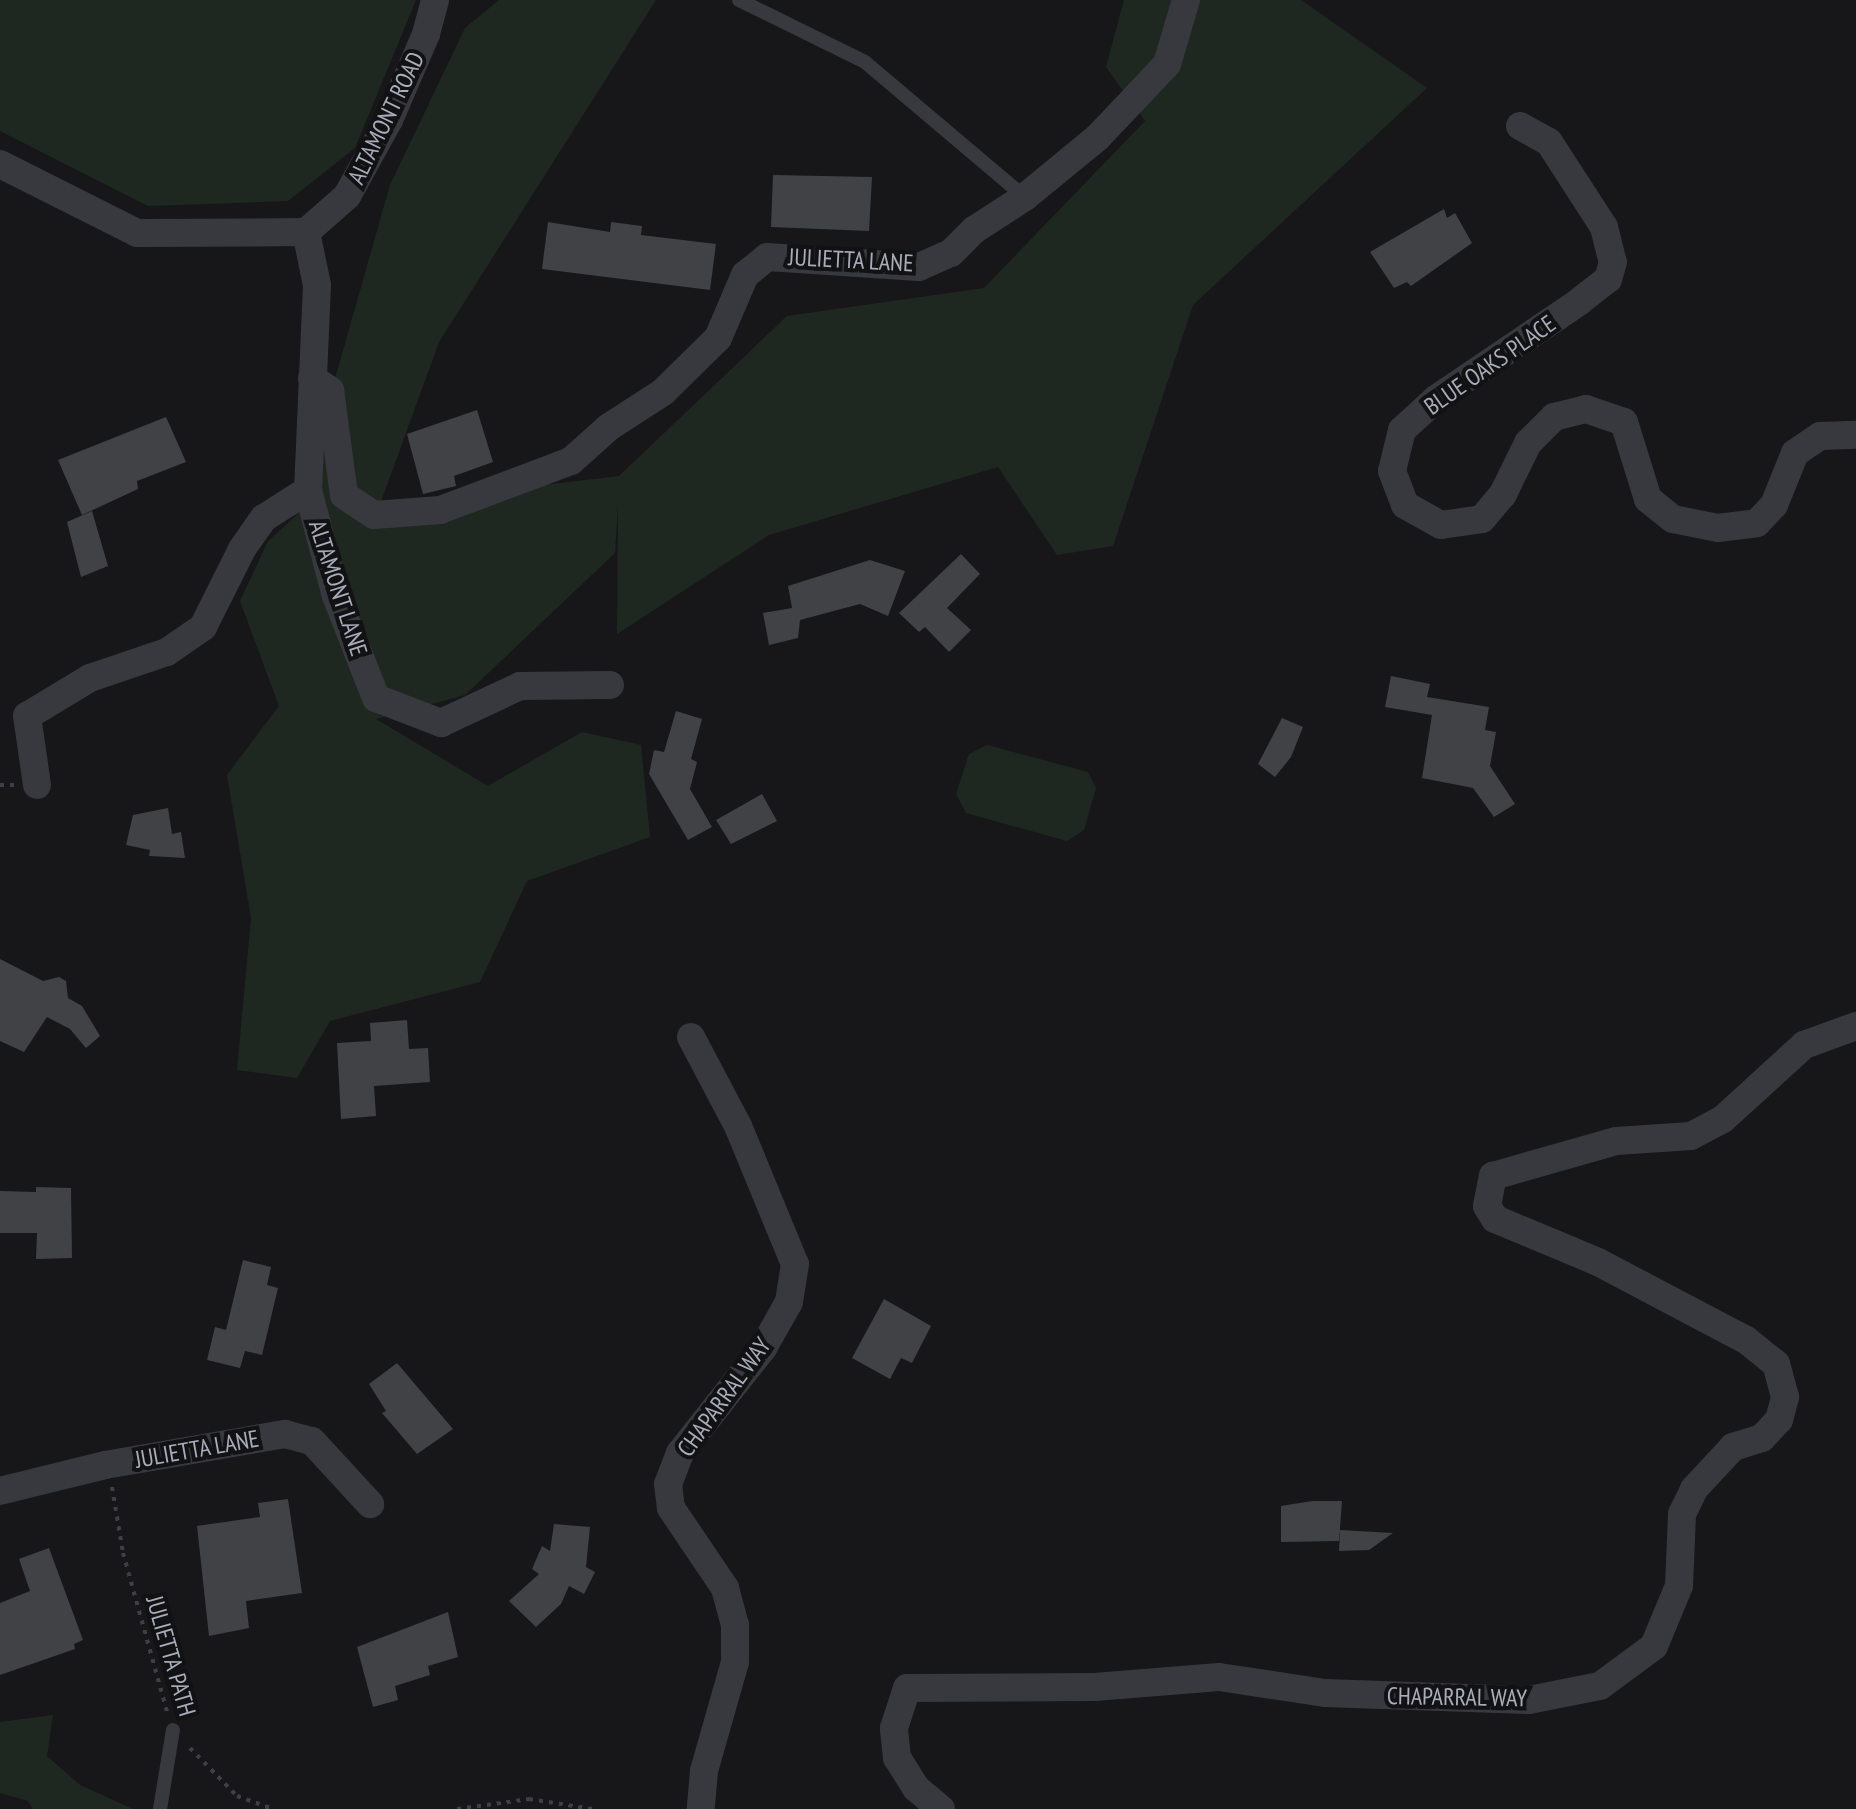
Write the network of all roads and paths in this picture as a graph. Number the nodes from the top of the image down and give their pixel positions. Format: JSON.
{"nodes":[{"id":1,"x":435,"y":0,"type":"edge"},
{"id":2,"x":739,"y":0,"type":"edge"},
{"id":3,"x":1186,"y":0,"type":"edge"},
{"id":4,"x":1520,"y":126,"type":"dead end"},
{"id":5,"x":0,"y":164,"type":"edge"},
{"id":6,"x":1025,"y":197,"type":"junction"},
{"id":7,"x":306,"y":232,"type":"junction"},
{"id":8,"x":312,"y":378,"type":"junction"},
{"id":9,"x":1856,"y":435,"type":"edge"},
{"id":10,"x":308,"y":490,"type":"junction"},
{"id":11,"x":610,"y":685,"type":"dead end"},
{"id":12,"x":37,"y":785,"type":"dead end"},
{"id":13,"x":1856,"y":1026,"type":"edge"},
{"id":14,"x":691,"y":1037,"type":"dead end"},
{"id":15,"x":105,"y":1465,"type":"junction"},
{"id":16,"x":0,"y":1491,"type":"edge"},
{"id":17,"x":370,"y":1504,"type":"dead end"},
{"id":18,"x":173,"y":1730,"type":"junction"},
{"id":19,"x":160,"y":1809,"type":"edge"},
{"id":20,"x":273,"y":1809,"type":"edge"},
{"id":21,"x":457,"y":1809,"type":"edge"},
{"id":22,"x":592,"y":1809,"type":"edge"},
{"id":23,"x":701,"y":1809,"type":"edge"},
{"id":24,"x":941,"y":1809,"type":"edge"}],
"edges":[{"from":1,"to":7,"type":"street","name":"ALTAMONT ROAD"},
{"from":2,"to":6,"type":"lane"},
{"from":3,"to":6,"type":"street","name":"JULIETTA LANE"},
{"from":4,"to":9,"type":"street","name":"BLUE OAKS PLACE"},
{"from":5,"to":7,"type":"street"},
{"from":6,"to":8,"type":"street","name":"JULIETTA LANE"},
{"from":7,"to":8,"type":"street","name":"ALTAMONT LANE"},
{"from":8,"to":10,"type":"street","name":"ALTAMONT LANE"},
{"from":10,"to":11,"type":"street","name":"ALTAMONT LANE"},
{"from":10,"to":12,"type":"street"},
{"from":13,"to":24,"type":"street","name":"CHAPARRAL WAY"},
{"from":14,"to":23,"type":"street","name":"CHAPARRAL WAY"},
{"from":15,"to":16,"type":"street","name":"JULIETTA LANE"},
{"from":15,"to":17,"type":"street","name":"JULIETTA LANE"},
{"from":15,"to":18,"type":"path","name":"JULIETTA PATH"},
{"from":18,"to":19,"type":"lane"},
{"from":18,"to":20,"type":"path","name":"JULIETTA PATH"},
{"from":21,"to":22,"type":"path"}]}
